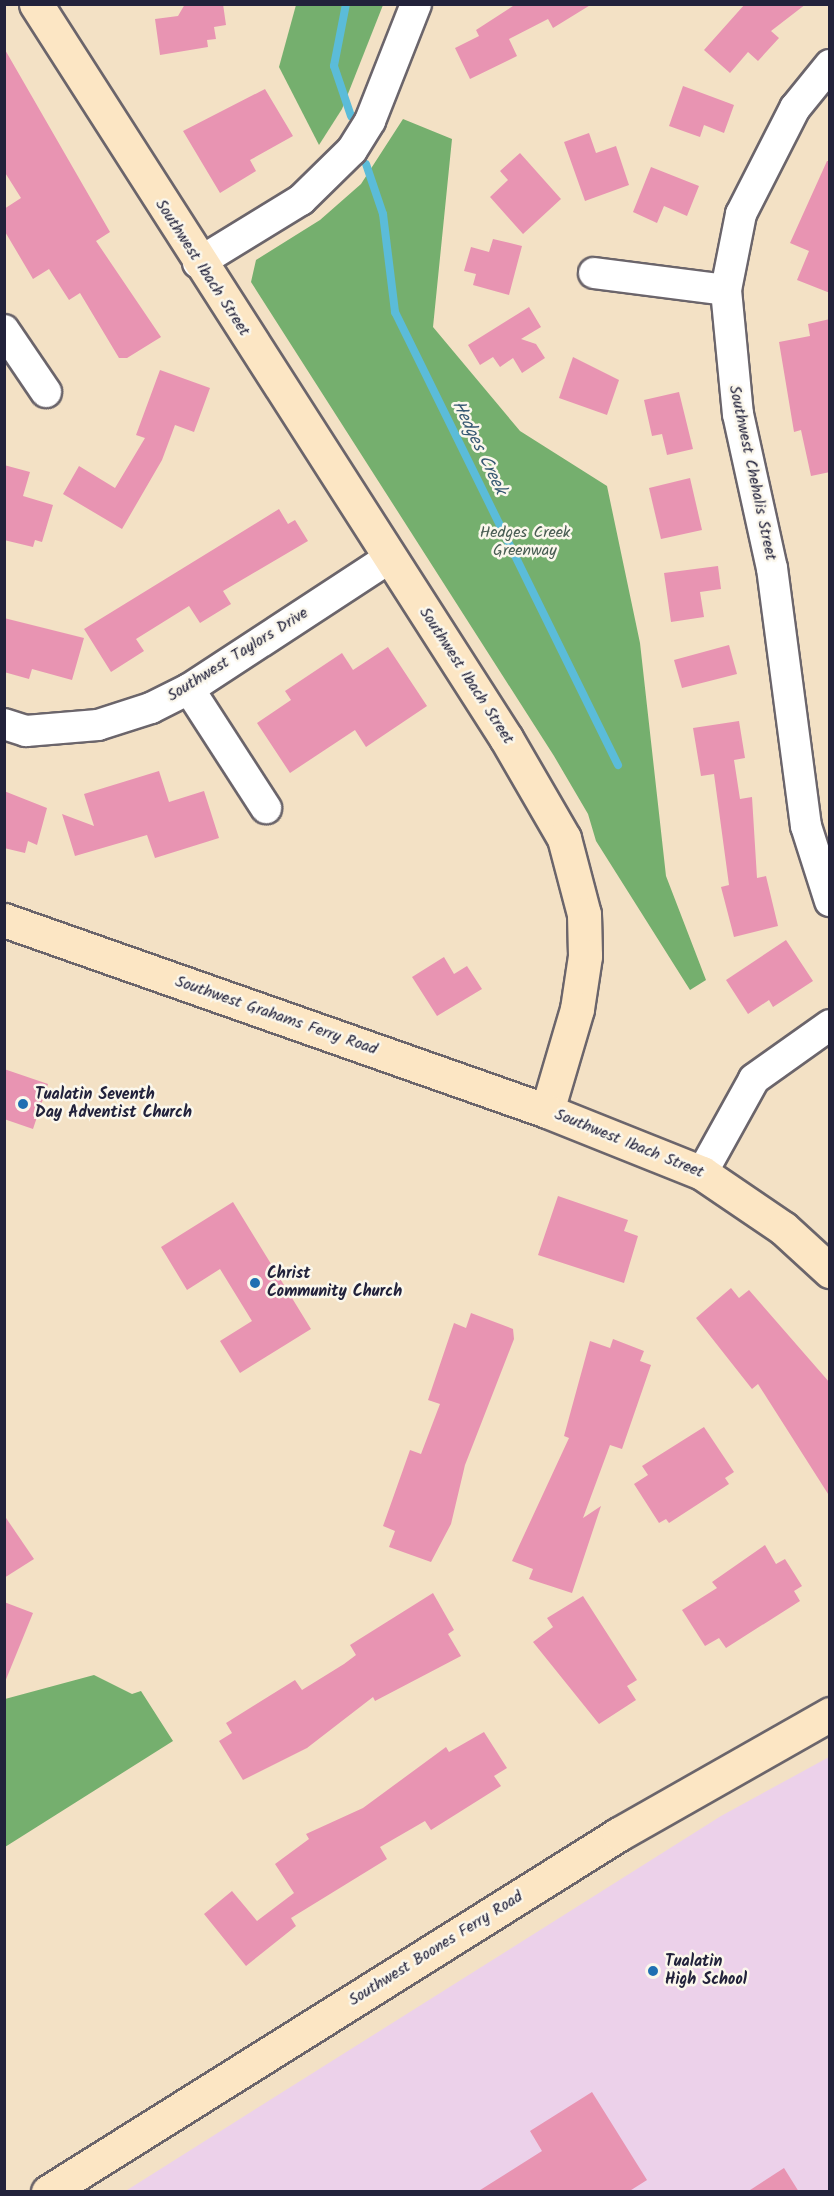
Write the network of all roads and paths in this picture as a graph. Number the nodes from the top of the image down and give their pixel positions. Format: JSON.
{"nodes":[{"id":1,"x":36,"y":4,"type":"edge"},
{"id":2,"x":417,"y":4,"type":"edge"},
{"id":3,"x":830,"y":65,"type":"edge"},
{"id":4,"x":198,"y":263,"type":"junction"},
{"id":5,"x":594,"y":273,"type":"dead end"},
{"id":6,"x":726,"y":290,"type":"junction"},
{"id":7,"x":4,"y":330,"type":"edge"},
{"id":8,"x":46,"y":392,"type":"dead end"},
{"id":9,"x":389,"y":558,"type":"junction"},
{"id":10,"x":189,"y":689,"type":"junction"},
{"id":11,"x":4,"y":724,"type":"edge"},
{"id":12,"x":266,"y":808,"type":"dead end"},
{"id":13,"x":830,"y":901,"type":"edge"},
{"id":14,"x":4,"y":920,"type":"edge"},
{"id":15,"x":830,"y":1025,"type":"edge"},
{"id":16,"x":547,"y":1111,"type":"junction"},
{"id":17,"x":702,"y":1173,"type":"junction"},
{"id":18,"x":830,"y":1270,"type":"edge"},
{"id":19,"x":830,"y":1714,"type":"edge"},
{"id":20,"x":48,"y":2192,"type":"edge"}],
"edges":[{"from":1,"to":4,"type":"street","name":"Southwest Ibach Street"},
{"from":2,"to":4,"type":"street"},
{"from":3,"to":6,"type":"street","name":"Southwest Chehalis Street"},
{"from":4,"to":9,"type":"street","name":"Southwest Ibach Street"},
{"from":5,"to":6,"type":"street"},
{"from":6,"to":13,"type":"street","name":"Southwest Chehalis Street"},
{"from":7,"to":8,"type":"street"},
{"from":9,"to":10,"type":"street","name":"Southwest Taylors Drive"},
{"from":9,"to":16,"type":"street","name":"Southwest Ibach Street"},
{"from":10,"to":11,"type":"street","name":"Southwest Taylors Drive"},
{"from":10,"to":12,"type":"street"},
{"from":14,"to":16,"type":"street","name":"Southwest Grahams Ferry Road"},
{"from":15,"to":17,"type":"street"},
{"from":16,"to":17,"type":"street","name":"Southwest Ibach Street"},
{"from":17,"to":18,"type":"street","name":"Southwest Ibach Street"},
{"from":19,"to":20,"type":"street","name":"Southwest Boones Ferry Road"}]}
